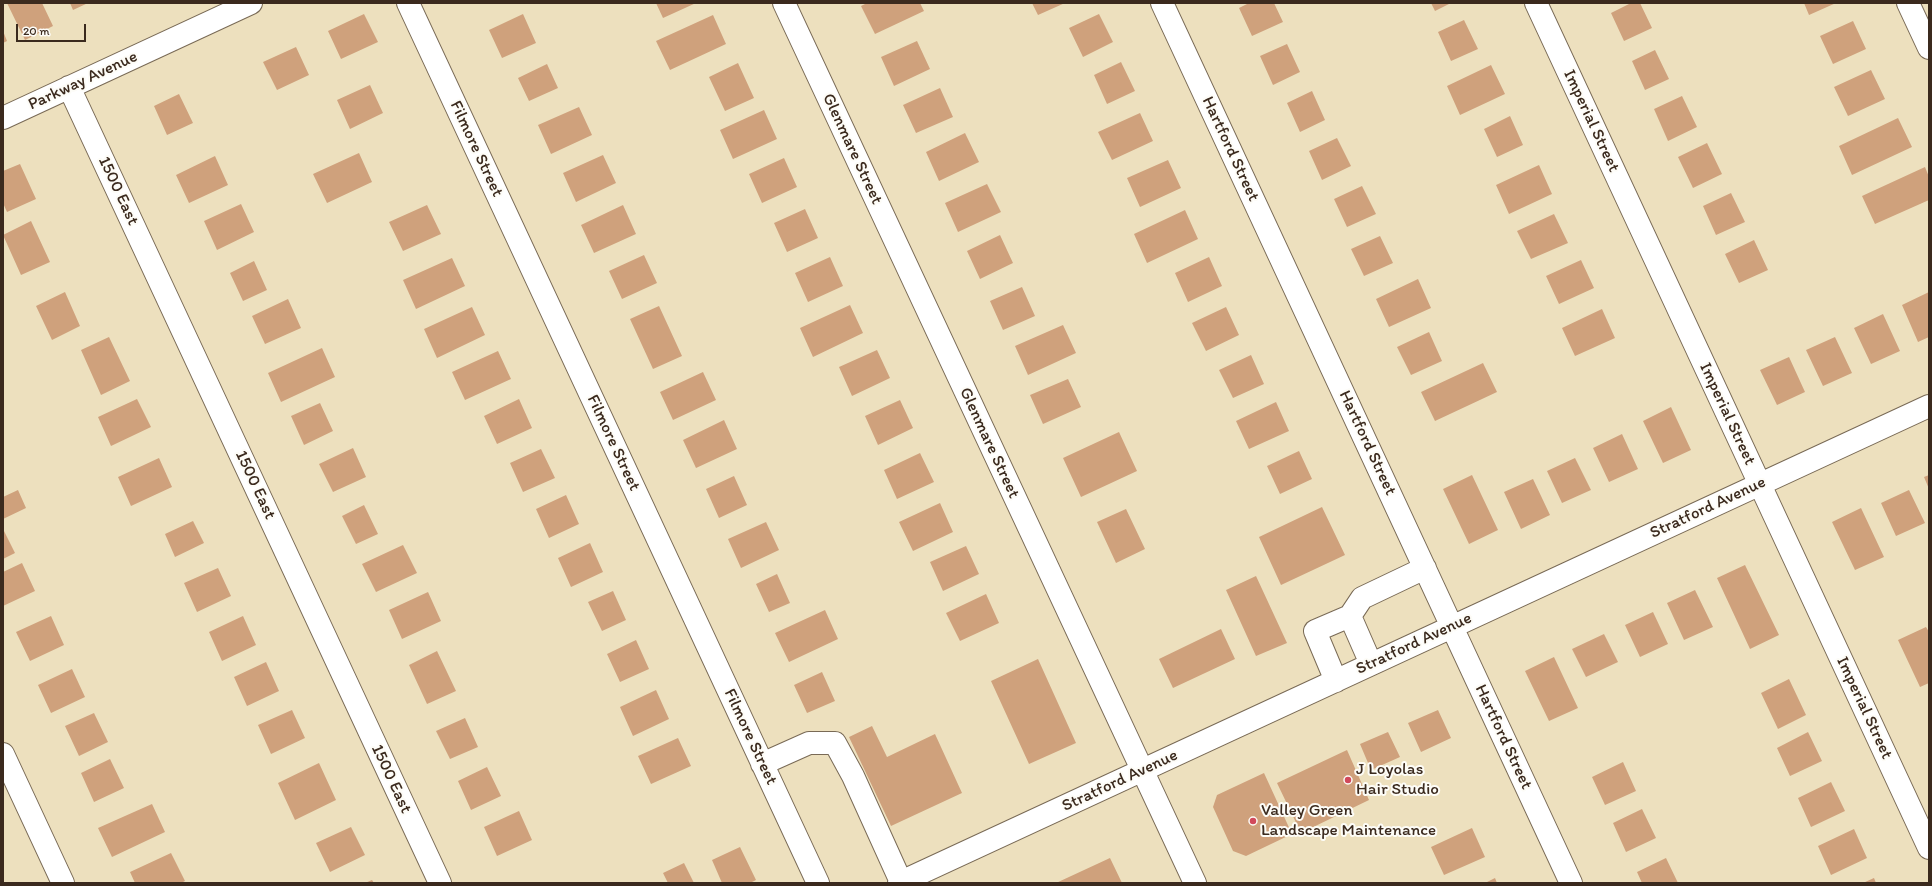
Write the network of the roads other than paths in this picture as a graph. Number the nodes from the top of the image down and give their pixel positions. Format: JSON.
{"nodes":[{"id":1,"x":251,"y":3,"type":"edge"},
{"id":2,"x":408,"y":3,"type":"edge"},
{"id":3,"x":784,"y":3,"type":"edge"},
{"id":4,"x":1162,"y":3,"type":"edge"},
{"id":5,"x":1536,"y":3,"type":"edge"},
{"id":6,"x":1908,"y":3,"type":"edge"},
{"id":7,"x":1929,"y":48,"type":"edge"},
{"id":8,"x":69,"y":87,"type":"junction"},
{"id":9,"x":3,"y":118,"type":"edge"},
{"id":10,"x":1929,"y":406,"type":"edge"},
{"id":11,"x":1760,"y":484,"type":"junction"},
{"id":12,"x":1425,"y":568,"type":"junction"},
{"id":13,"x":1350,"y":616,"type":"junction"},
{"id":14,"x":1452,"y":627,"type":"junction"},
{"id":15,"x":1371,"y":664,"type":"junction"},
{"id":16,"x":1336,"y":681,"type":"junction"},
{"id":17,"x":3,"y":754,"type":"edge"},
{"id":18,"x":762,"y":764,"type":"junction"},
{"id":19,"x":1142,"y":771,"type":"junction"},
{"id":20,"x":1929,"y":848,"type":"edge"},
{"id":21,"x":63,"y":883,"type":"edge"},
{"id":22,"x":440,"y":883,"type":"edge"},
{"id":23,"x":818,"y":883,"type":"edge"},
{"id":24,"x":900,"y":883,"type":"edge"},
{"id":25,"x":1194,"y":883,"type":"edge"},
{"id":26,"x":1571,"y":883,"type":"edge"}],
"edges":[{"from":1,"to":8,"type":"street","name":"Parkway Avenue"},
{"from":2,"to":18,"type":"street","name":"Filmore Street"},
{"from":3,"to":19,"type":"street","name":"Glenmare Street"},
{"from":4,"to":12,"type":"street","name":"Hartford Street"},
{"from":5,"to":11,"type":"street","name":"Imperial Street"},
{"from":6,"to":7,"type":"street"},
{"from":8,"to":9,"type":"street","name":"Parkway Avenue"},
{"from":8,"to":22,"type":"street","name":"1500 East"},
{"from":10,"to":11,"type":"street","name":"Stratford Avenue"},
{"from":11,"to":14,"type":"street","name":"Stratford Avenue"},
{"from":11,"to":20,"type":"street","name":"Imperial Street"},
{"from":12,"to":13,"type":"street"},
{"from":12,"to":14,"type":"street","name":"Hartford Street"},
{"from":13,"to":15,"type":"street"},
{"from":13,"to":16,"type":"street"},
{"from":14,"to":15,"type":"street","name":"Stratford Avenue"},
{"from":14,"to":26,"type":"street","name":"Hartford Street"},
{"from":15,"to":16,"type":"street","name":"Stratford Avenue"},
{"from":16,"to":19,"type":"street","name":"Stratford Avenue"},
{"from":17,"to":21,"type":"street"},
{"from":18,"to":23,"type":"street","name":"Filmore Street"},
{"from":18,"to":24,"type":"street"},
{"from":19,"to":24,"type":"street","name":"Stratford Avenue"},
{"from":19,"to":25,"type":"street","name":"Glenmare Street"}]}
